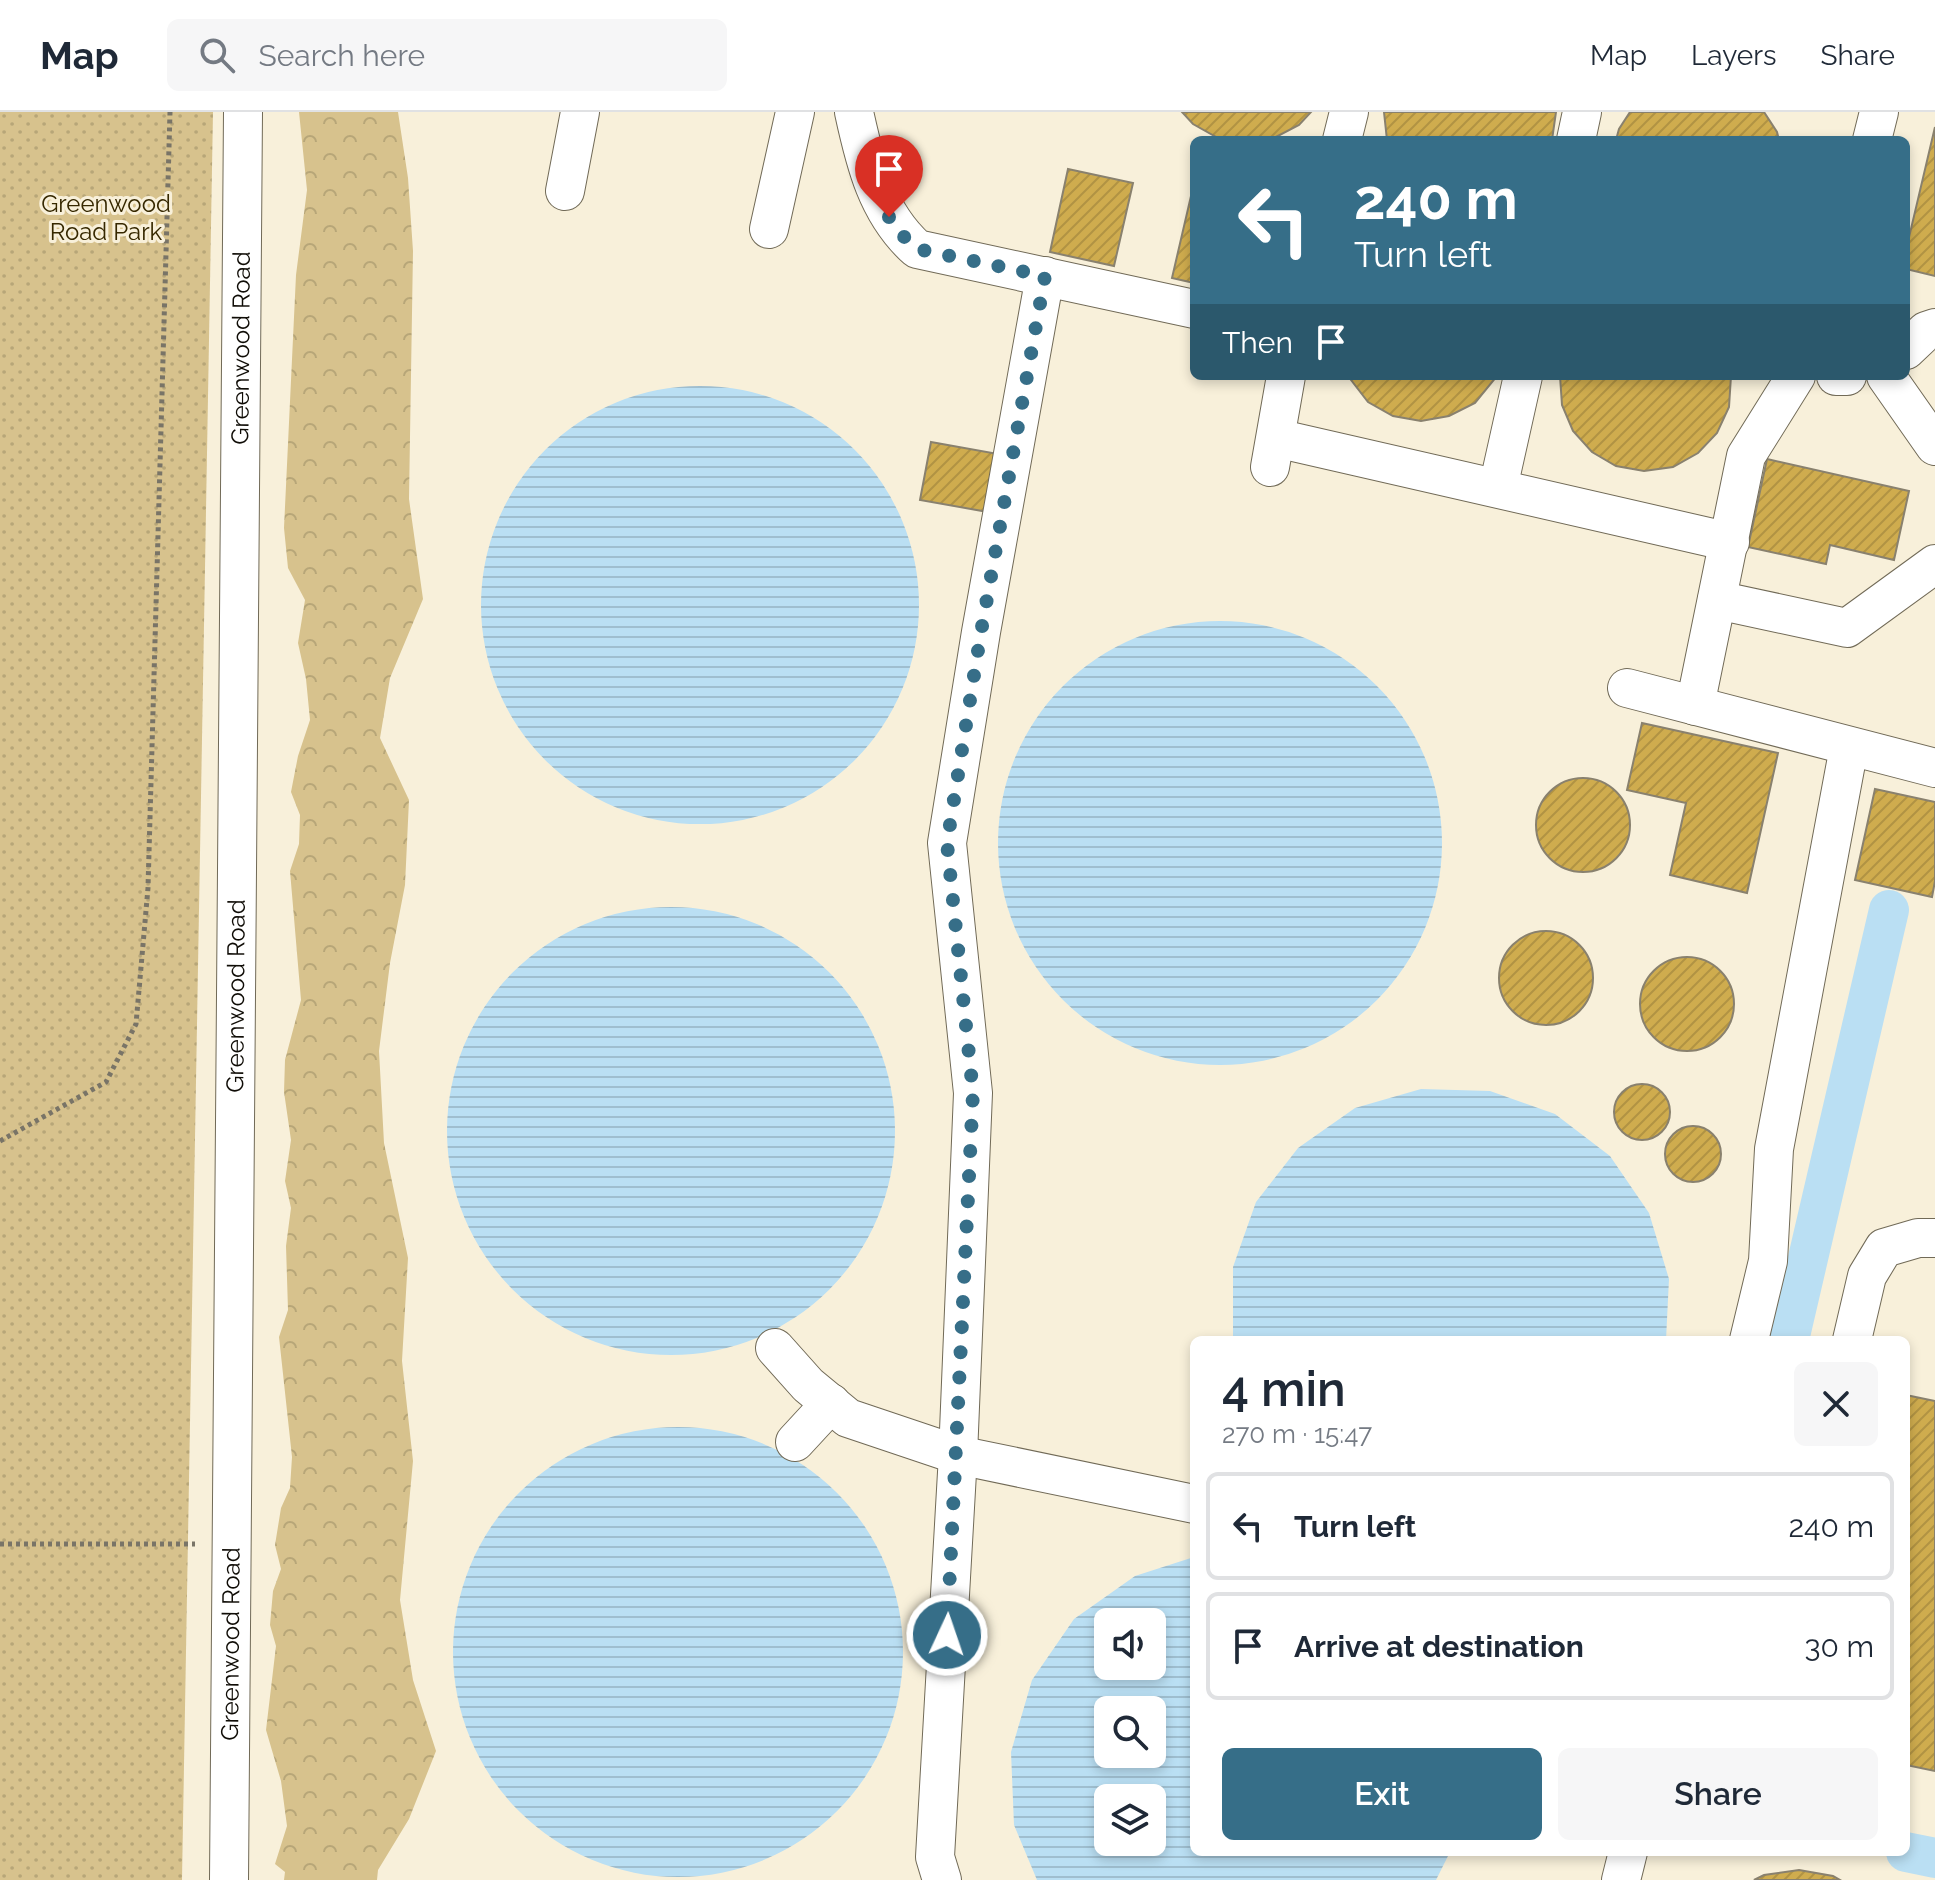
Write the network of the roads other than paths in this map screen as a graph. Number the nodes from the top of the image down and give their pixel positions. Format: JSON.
{"nodes":[{"id":1,"x":243,"y":112,"type":"edge"},
{"id":2,"x":580,"y":112,"type":"edge"},
{"id":3,"x":795,"y":112,"type":"edge"},
{"id":4,"x":854,"y":112,"type":"edge"},
{"id":5,"x":1349,"y":112,"type":"edge"},
{"id":6,"x":1582,"y":112,"type":"edge"},
{"id":7,"x":1879,"y":112,"type":"edge"},
{"id":8,"x":1343,"y":136,"type":"edge"},
{"id":9,"x":1577,"y":136,"type":"edge"},
{"id":10,"x":1873,"y":136,"type":"edge"},
{"id":11,"x":565,"y":191,"type":"dead end"},
{"id":12,"x":769,"y":229,"type":"dead end"},
{"id":13,"x":1045,"y":276,"type":"junction"},
{"id":14,"x":1190,"y":308,"type":"edge"},
{"id":15,"x":1935,"y":328,"type":"edge"},
{"id":16,"x":1910,"y":346,"type":"edge"},
{"id":17,"x":1285,"y":380,"type":"edge"},
{"id":18,"x":1522,"y":380,"type":"edge"},
{"id":19,"x":1794,"y":380,"type":"edge"},
{"id":20,"x":1889,"y":380,"type":"edge"},
{"id":21,"x":1935,"y":446,"type":"edge"},
{"id":22,"x":1498,"y":488,"type":"junction"},
{"id":23,"x":1730,"y":542,"type":"junction"},
{"id":24,"x":1935,"y":564,"type":"edge"},
{"id":25,"x":1717,"y":600,"type":"junction"},
{"id":26,"x":1627,"y":688,"type":"dead end"},
{"id":27,"x":1695,"y":706,"type":"junction"},
{"id":28,"x":1849,"y":747,"type":"junction"},
{"id":29,"x":1931,"y":766,"type":"edge"},
{"id":30,"x":1935,"y":1238,"type":"edge"},
{"id":31,"x":1750,"y":1336,"type":"edge"},
{"id":32,"x":1853,"y":1336,"type":"edge"},
{"id":33,"x":775,"y":1348,"type":"dead end"},
{"id":34,"x":831,"y":1403,"type":"junction"},
{"id":35,"x":795,"y":1442,"type":"dead end"},
{"id":36,"x":958,"y":1455,"type":"junction"},
{"id":37,"x":1190,"y":1503,"type":"edge"},
{"id":38,"x":1627,"y":1856,"type":"edge"},
{"id":39,"x":229,"y":1880,"type":"edge"},
{"id":40,"x":942,"y":1880,"type":"edge"},
{"id":41,"x":1621,"y":1880,"type":"edge"}],
"edges":[{"from":1,"to":39,"type":"street","name":"Greenwood Road"},
{"from":2,"to":11,"type":"street"},
{"from":3,"to":12,"type":"street"},
{"from":4,"to":13,"type":"street"},
{"from":5,"to":8,"type":"street"},
{"from":6,"to":9,"type":"street"},
{"from":7,"to":10,"type":"street"},
{"from":13,"to":14,"type":"street"},
{"from":13,"to":36,"type":"street"},
{"from":15,"to":16,"type":"street"},
{"from":17,"to":22,"type":"street"},
{"from":18,"to":22,"type":"street"},
{"from":19,"to":23,"type":"street"},
{"from":20,"to":21,"type":"street"},
{"from":22,"to":23,"type":"street"},
{"from":23,"to":25,"type":"street"},
{"from":24,"to":25,"type":"street"},
{"from":25,"to":27,"type":"street"},
{"from":26,"to":27,"type":"street"},
{"from":27,"to":28,"type":"street"},
{"from":28,"to":29,"type":"street"},
{"from":28,"to":31,"type":"street"},
{"from":30,"to":32,"type":"street"},
{"from":33,"to":34,"type":"street"},
{"from":34,"to":35,"type":"street"},
{"from":34,"to":36,"type":"street"},
{"from":36,"to":37,"type":"street"},
{"from":36,"to":40,"type":"street"},
{"from":38,"to":41,"type":"street"}]}
